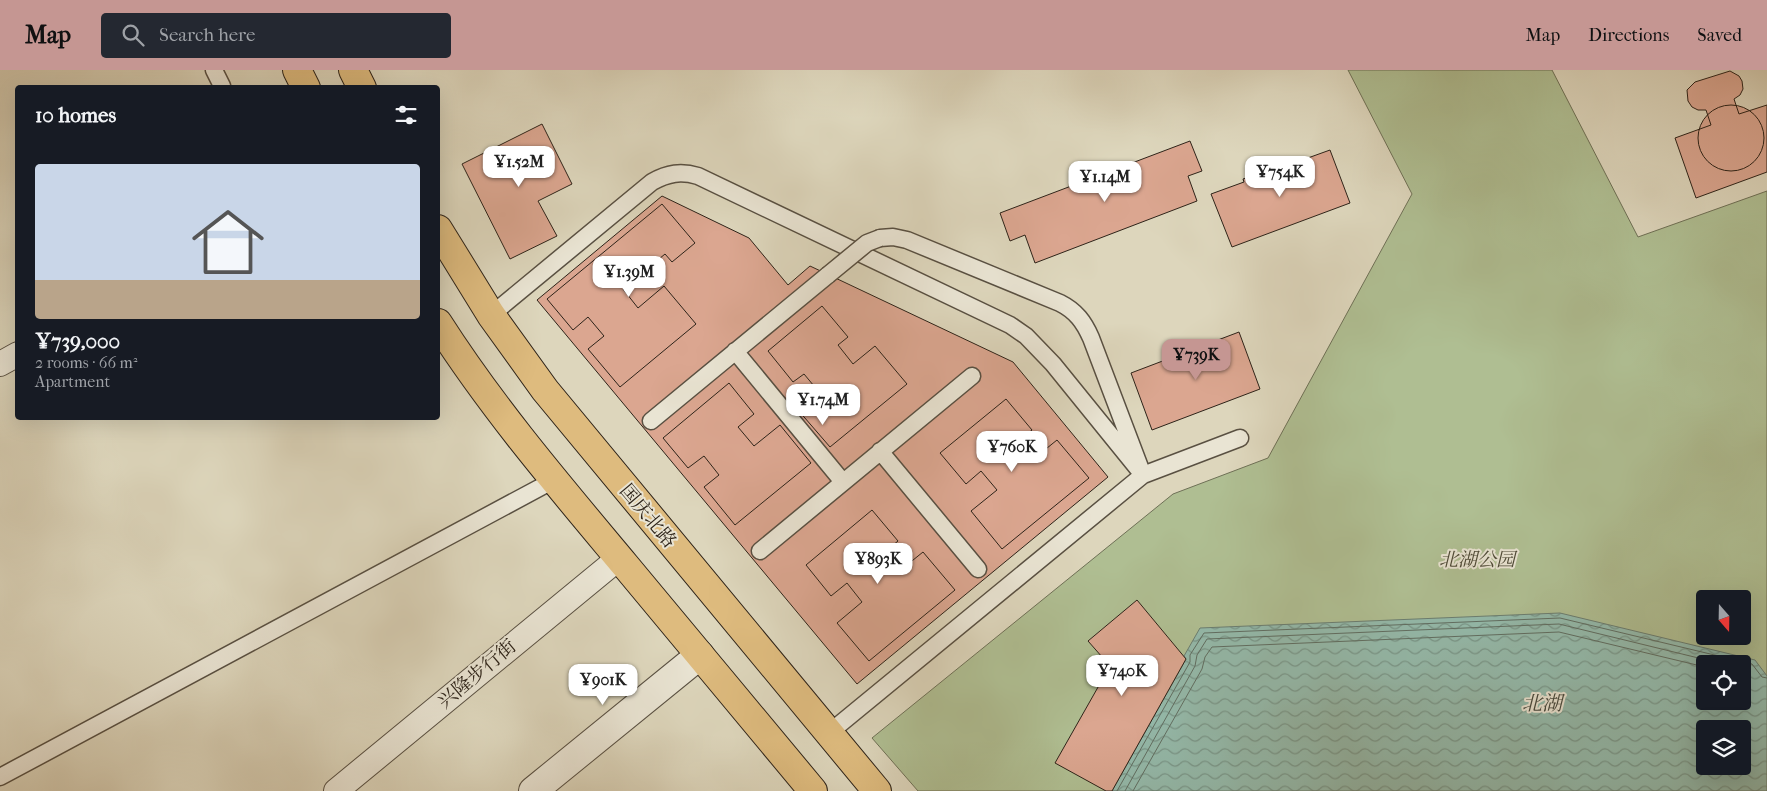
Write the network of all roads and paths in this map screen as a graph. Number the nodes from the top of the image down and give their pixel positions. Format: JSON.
{"nodes":[{"id":1,"x":214,"y":70,"type":"edge"},
{"id":2,"x":297,"y":70,"type":"edge"},
{"id":3,"x":353,"y":70,"type":"edge"},
{"id":4,"x":222,"y":85,"type":"edge"},
{"id":5,"x":304,"y":85,"type":"edge"},
{"id":6,"x":360,"y":85,"type":"edge"},
{"id":7,"x":440,"y":232,"type":"edge"},
{"id":8,"x":491,"y":315,"type":"junction"},
{"id":9,"x":440,"y":326,"type":"edge"},
{"id":10,"x":734,"y":351,"type":"junction"},
{"id":11,"x":15,"y":356,"type":"edge"},
{"id":12,"x":0,"y":364,"type":"edge"},
{"id":13,"x":972,"y":376,"type":"dead end"},
{"id":14,"x":651,"y":421,"type":"dead end"},
{"id":15,"x":1240,"y":438,"type":"dead end"},
{"id":16,"x":880,"y":451,"type":"junction"},
{"id":17,"x":1143,"y":474,"type":"junction"},
{"id":18,"x":554,"y":480,"type":"junction"},
{"id":19,"x":843,"y":482,"type":"junction"},
{"id":20,"x":760,"y":551,"type":"dead end"},
{"id":21,"x":619,"y":558,"type":"junction"},
{"id":22,"x":978,"y":569,"type":"dead end"},
{"id":23,"x":700,"y":655,"type":"junction"},
{"id":24,"x":829,"y":733,"type":"junction"},
{"id":25,"x":0,"y":777,"type":"edge"},
{"id":26,"x":336,"y":791,"type":"edge"},
{"id":27,"x":533,"y":791,"type":"edge"},
{"id":28,"x":813,"y":791,"type":"edge"},
{"id":29,"x":877,"y":791,"type":"edge"}],
"edges":[{"from":1,"to":4,"type":"lane"},
{"from":2,"to":5,"type":"main road"},
{"from":3,"to":6,"type":"main road"},
{"from":7,"to":8,"type":"main road","name":"国庆北路"},
{"from":8,"to":17,"type":"lane"},
{"from":8,"to":24,"type":"main road","name":"国庆北路"},
{"from":9,"to":18,"type":"main road"},
{"from":10,"to":14,"type":"lane"},
{"from":10,"to":17,"type":"lane","bridge":true},
{"from":10,"to":19,"type":"lane"},
{"from":11,"to":12,"type":"street"},
{"from":13,"to":16,"type":"lane"},
{"from":15,"to":17,"type":"lane"},
{"from":16,"to":19,"type":"lane"},
{"from":16,"to":22,"type":"lane"},
{"from":17,"to":24,"type":"lane"},
{"from":18,"to":21,"type":"main road"},
{"from":18,"to":25,"type":"lane"},
{"from":19,"to":20,"type":"lane"},
{"from":21,"to":23,"type":"main road"},
{"from":21,"to":26,"type":"street","name":"兴隆步行街"},
{"from":23,"to":27,"type":"street"},
{"from":23,"to":28,"type":"main road"},
{"from":24,"to":29,"type":"main road","name":"国庆北路"}]}
